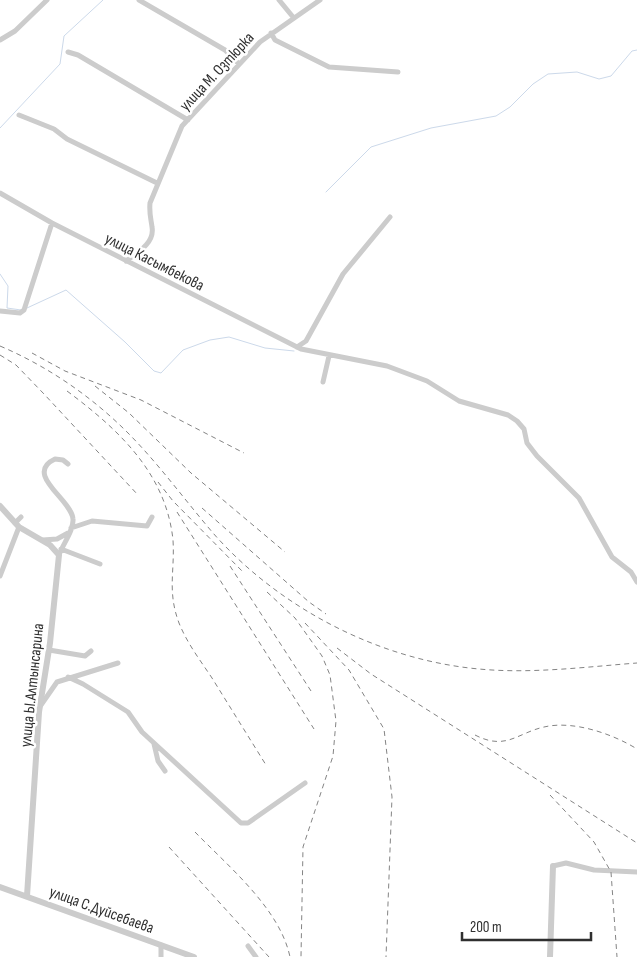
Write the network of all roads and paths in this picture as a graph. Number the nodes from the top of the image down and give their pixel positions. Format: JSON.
{"nodes":[{"id":1,"x":47,"y":0,"type":"edge"},
{"id":2,"x":139,"y":0,"type":"edge"},
{"id":3,"x":279,"y":0,"type":"edge"},
{"id":4,"x":320,"y":0,"type":"edge"},
{"id":5,"x":293,"y":17,"type":"junction"},
{"id":6,"x":271,"y":33,"type":"junction"},
{"id":7,"x":0,"y":40,"type":"edge"},
{"id":8,"x":68,"y":52,"type":"dead end"},
{"id":9,"x":239,"y":64,"type":"junction"},
{"id":10,"x":398,"y":72,"type":"dead end"},
{"id":11,"x":19,"y":115,"type":"dead end"},
{"id":12,"x":188,"y":120,"type":"junction"},
{"id":13,"x":158,"y":183,"type":"junction"},
{"id":14,"x":0,"y":193,"type":"edge"},
{"id":15,"x":390,"y":217,"type":"dead end"},
{"id":16,"x":52,"y":223,"type":"junction"},
{"id":17,"x":126,"y":261,"type":"junction"},
{"id":18,"x":0,"y":312,"type":"edge"},
{"id":19,"x":299,"y":348,"type":"junction"},
{"id":20,"x":328,"y":356,"type":"junction"},
{"id":21,"x":322,"y":382,"type":"dead end"},
{"id":22,"x":68,"y":464,"type":"dead end"},
{"id":23,"x":0,"y":506,"type":"edge"},
{"id":24,"x":21,"y":517,"type":"dead end"},
{"id":25,"x":152,"y":517,"type":"dead end"},
{"id":26,"x":17,"y":525,"type":"junction"},
{"id":27,"x":70,"y":530,"type":"junction"},
{"id":28,"x":43,"y":540,"type":"junction"},
{"id":29,"x":60,"y":552,"type":"junction"},
{"id":30,"x":100,"y":564,"type":"dead end"},
{"id":31,"x":0,"y":576,"type":"edge"},
{"id":32,"x":637,"y":582,"type":"edge"},
{"id":33,"x":49,"y":650,"type":"junction"},
{"id":34,"x":91,"y":651,"type":"dead end"},
{"id":35,"x":118,"y":663,"type":"dead end"},
{"id":36,"x":68,"y":677,"type":"junction"},
{"id":37,"x":39,"y":712,"type":"junction"},
{"id":38,"x":154,"y":744,"type":"junction"},
{"id":39,"x":165,"y":771,"type":"dead end"},
{"id":40,"x":306,"y":783,"type":"dead end"},
{"id":41,"x":553,"y":866,"type":"joint"},
{"id":42,"x":637,"y":872,"type":"edge"},
{"id":43,"x":0,"y":887,"type":"edge"},
{"id":44,"x":27,"y":896,"type":"junction"},
{"id":45,"x":161,"y":945,"type":"junction"},
{"id":46,"x":248,"y":946,"type":"dead end"},
{"id":47,"x":161,"y":957,"type":"edge"},
{"id":48,"x":194,"y":957,"type":"edge"},
{"id":49,"x":256,"y":957,"type":"edge"},
{"id":50,"x":550,"y":957,"type":"edge"}],
"edges":[{"from":1,"to":7,"type":"street"},
{"from":2,"to":9,"type":"street"},
{"from":3,"to":5,"type":"street"},
{"from":4,"to":5,"type":"street","name":"улица М. Озтюрка"},
{"from":5,"to":6,"type":"street","name":"улица М. Озтюрка"},
{"from":6,"to":9,"type":"street","name":"улица М. Озтюрка"},
{"from":6,"to":10,"type":"street"},
{"from":8,"to":12,"type":"street"},
{"from":9,"to":12,"type":"street","name":"улица М. Озтюрка"},
{"from":11,"to":13,"type":"street"},
{"from":12,"to":13,"type":"street","name":"улица М. Озтюрка"},
{"from":13,"to":17,"type":"street","name":"улица М. Озтюрка"},
{"from":14,"to":16,"type":"street","name":"улица Касымбекова"},
{"from":15,"to":19,"type":"street"},
{"from":16,"to":17,"type":"street","name":"улица Касымбекова"},
{"from":16,"to":18,"type":"street"},
{"from":17,"to":19,"type":"street","name":"улица Касымбекова"},
{"from":19,"to":20,"type":"street","name":"улица Касымбекова"},
{"from":20,"to":21,"type":"street"},
{"from":20,"to":32,"type":"street","name":"улица Касымбекова"},
{"from":22,"to":27,"type":"street"},
{"from":23,"to":26,"type":"street"},
{"from":24,"to":26,"type":"street"},
{"from":25,"to":27,"type":"street"},
{"from":26,"to":28,"type":"street"},
{"from":26,"to":31,"type":"street"},
{"from":27,"to":28,"type":"street"},
{"from":27,"to":29,"type":"street"},
{"from":28,"to":29,"type":"street"},
{"from":29,"to":30,"type":"street"},
{"from":29,"to":33,"type":"street","name":"улица Ы.Алтынсарина"},
{"from":33,"to":34,"type":"street"},
{"from":33,"to":37,"type":"street","name":"улица Ы.Алтынсарина"},
{"from":35,"to":36,"type":"street"},
{"from":36,"to":37,"type":"street"},
{"from":36,"to":38,"type":"street"},
{"from":37,"to":44,"type":"street","name":"улица Ы.Алтынсарина"},
{"from":38,"to":39,"type":"street"},
{"from":38,"to":40,"type":"street"},
{"from":41,"to":42,"type":"street"},
{"from":41,"to":50,"type":"street"},
{"from":43,"to":44,"type":"street","name":"улица С.Дуйсебаева"},
{"from":44,"to":45,"type":"street","name":"улица С.Дуйсебаева"},
{"from":45,"to":47,"type":"street"},
{"from":45,"to":48,"type":"street","name":"улица С.Дуйсебаева"},
{"from":46,"to":49,"type":"street"}]}
